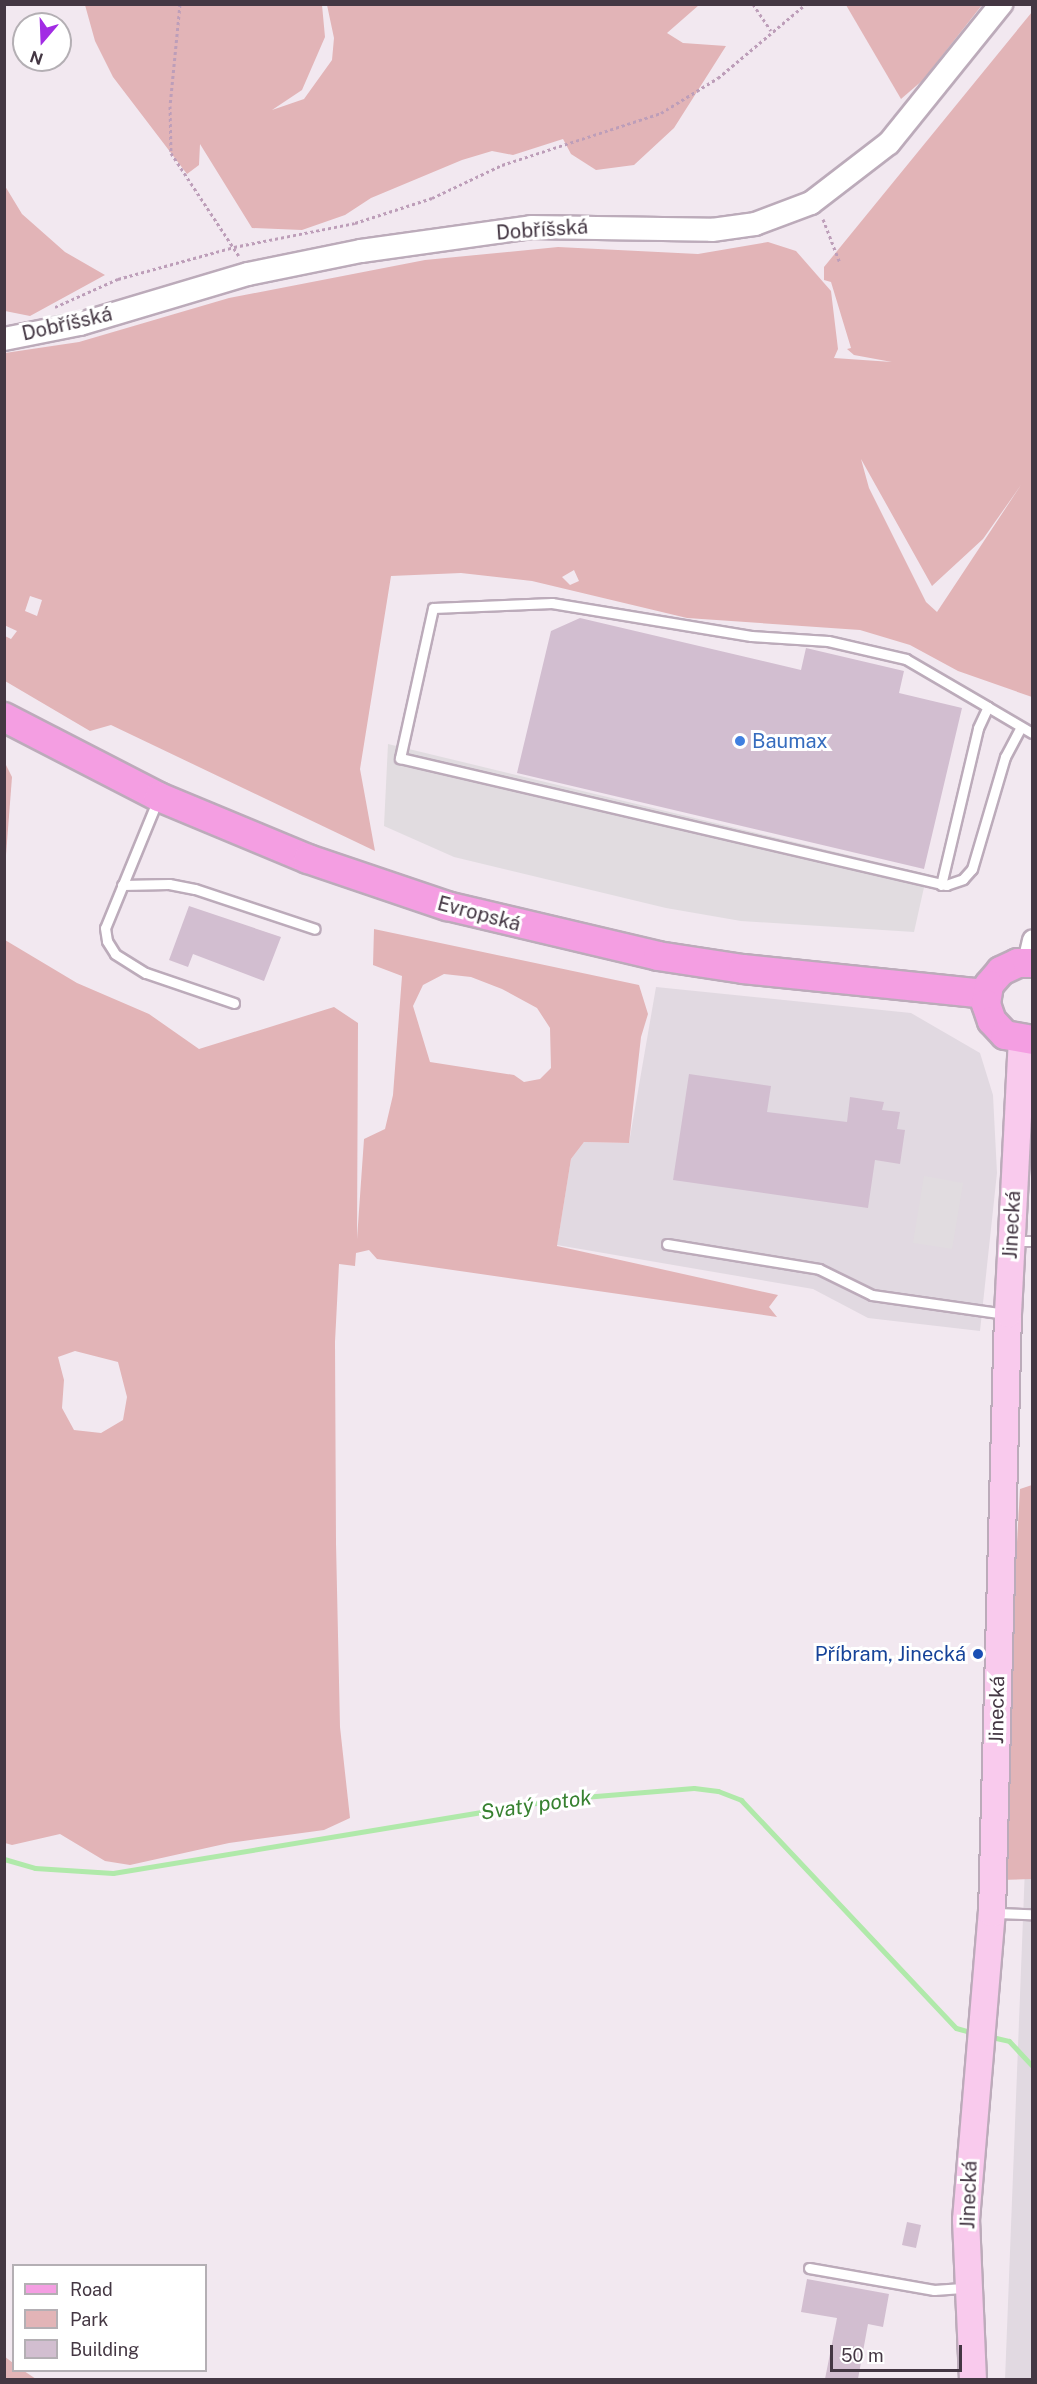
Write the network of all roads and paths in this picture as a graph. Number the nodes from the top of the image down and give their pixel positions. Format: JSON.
{"nodes":[{"id":1,"x":180,"y":4,"type":"edge"},
{"id":2,"x":753,"y":4,"type":"edge"},
{"id":3,"x":806,"y":4,"type":"edge"},
{"id":4,"x":1001,"y":4,"type":"edge"},
{"id":5,"x":771,"y":31,"type":"junction"},
{"id":6,"x":811,"y":202,"type":"junction"},
{"id":7,"x":234,"y":247,"type":"junction"},
{"id":8,"x":840,"y":263,"type":"dead end"},
{"id":9,"x":52,"y":309,"type":"dead end"},
{"id":10,"x":4,"y":339,"type":"edge"},
{"id":11,"x":988,"y":707,"type":"junction"},
{"id":12,"x":4,"y":717,"type":"edge"},
{"id":13,"x":1021,"y":727,"type":"junction"},
{"id":14,"x":1032,"y":733,"type":"edge"},
{"id":15,"x":159,"y":797,"type":"junction"},
{"id":16,"x":122,"y":885,"type":"junction"},
{"id":17,"x":941,"y":885,"type":"junction"},
{"id":18,"x":315,"y":929,"type":"dead end"},
{"id":19,"x":1031,"y":955,"type":"edge"},
{"id":20,"x":987,"y":994,"type":"junction"},
{"id":21,"x":234,"y":1003,"type":"dead end"},
{"id":22,"x":1027,"y":1040,"type":"edge"},
{"id":23,"x":1022,"y":1241,"type":"edge"},
{"id":24,"x":667,"y":1244,"type":"dead end"},
{"id":25,"x":1008,"y":1314,"type":"junction"},
{"id":26,"x":992,"y":1913,"type":"junction"},
{"id":27,"x":1032,"y":1914,"type":"edge"},
{"id":28,"x":809,"y":2268,"type":"dead end"},
{"id":29,"x":969,"y":2288,"type":"junction"},
{"id":30,"x":973,"y":2379,"type":"edge"}],
"edges":[{"from":1,"to":7,"type":"path"},
{"from":2,"to":5,"type":"path"},
{"from":3,"to":5,"type":"path"},
{"from":4,"to":6,"type":"street","name":"Dobříšská"},
{"from":5,"to":7,"type":"path"},
{"from":6,"to":8,"type":"path"},
{"from":6,"to":10,"type":"street","name":"Dobříšská"},
{"from":7,"to":9,"type":"path"},
{"from":11,"to":13,"type":"lane"},
{"from":11,"to":17,"type":"lane"},
{"from":11,"to":17,"type":"lane"},
{"from":12,"to":15,"type":"main road","name":"Evropská"},
{"from":13,"to":14,"type":"lane"},
{"from":13,"to":17,"type":"lane"},
{"from":15,"to":16,"type":"lane"},
{"from":15,"to":20,"type":"main road","name":"Evropská"},
{"from":16,"to":18,"type":"lane"},
{"from":16,"to":21,"type":"lane"},
{"from":19,"to":20,"type":"main road"},
{"from":20,"to":22,"type":"main road"},
{"from":22,"to":23,"type":"main road","name":"Jinecká"},
{"from":23,"to":25,"type":"main road","name":"Jinecká"},
{"from":24,"to":25,"type":"lane"},
{"from":25,"to":26,"type":"main road","name":"Jinecká"},
{"from":26,"to":27,"type":"lane"},
{"from":26,"to":29,"type":"main road","name":"Jinecká"},
{"from":28,"to":29,"type":"lane"},
{"from":29,"to":30,"type":"main road","name":"Jinecká"}]}
